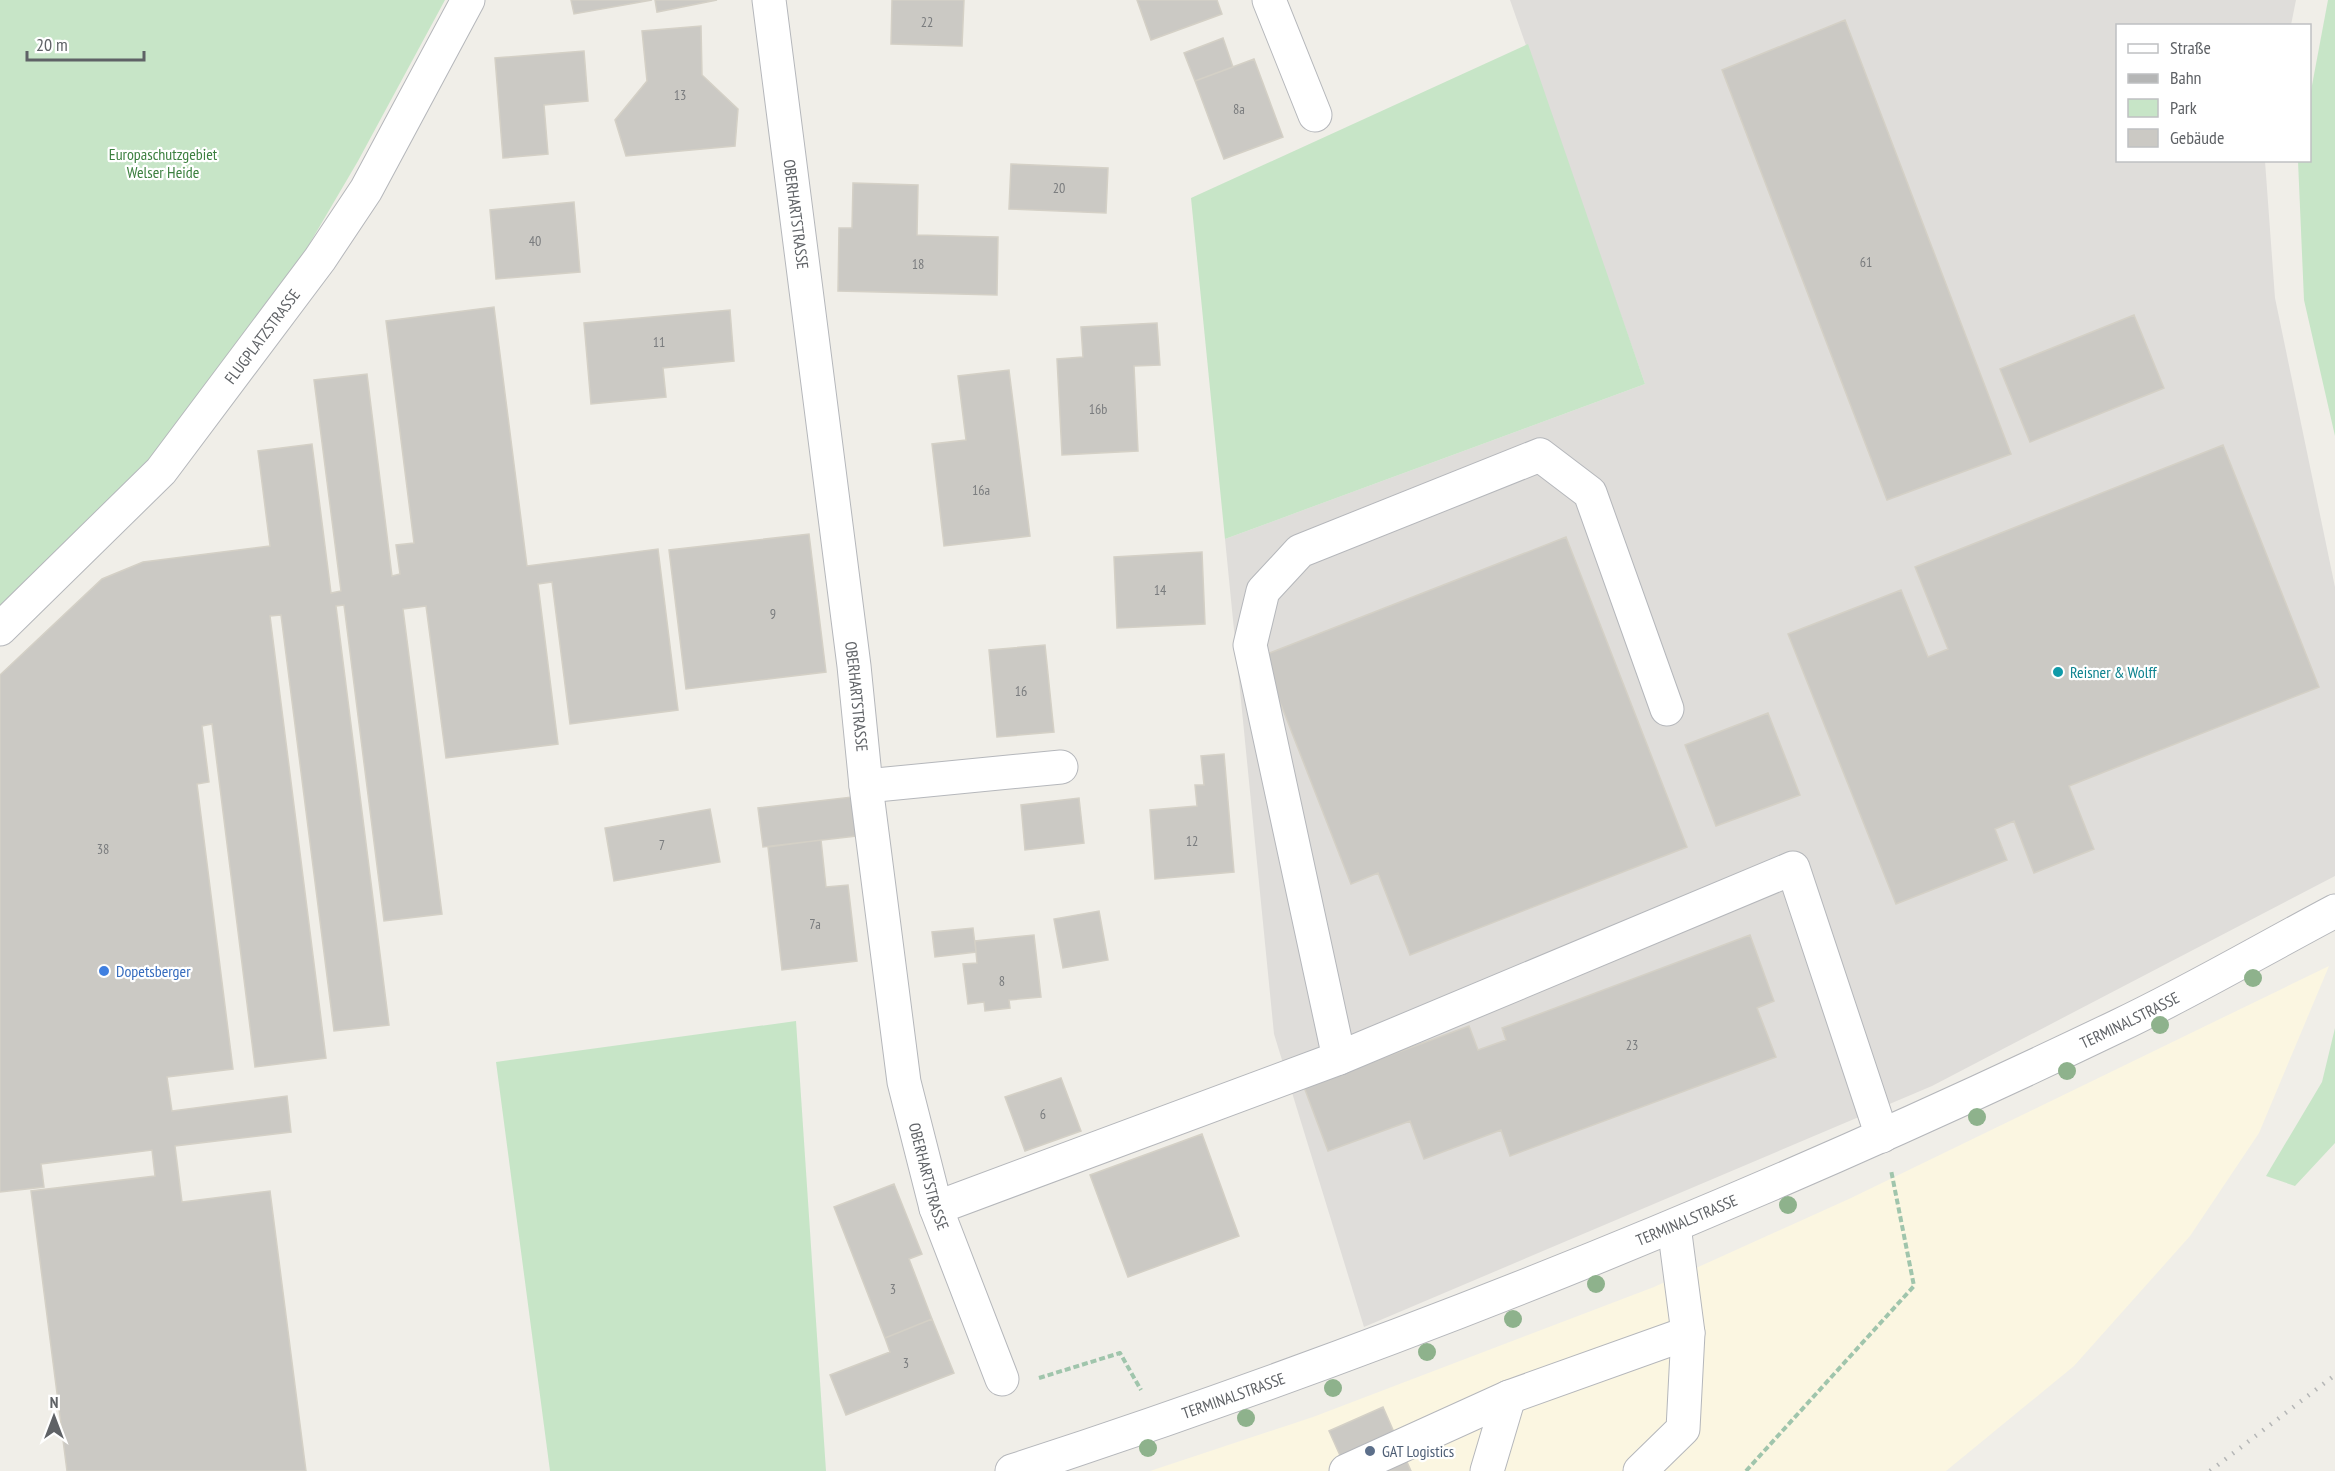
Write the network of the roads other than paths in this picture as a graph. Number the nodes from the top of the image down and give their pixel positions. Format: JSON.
{"nodes":[{"id":1,"x":468,"y":0,"type":"edge"},
{"id":2,"x":769,"y":0,"type":"edge"},
{"id":3,"x":1269,"y":0,"type":"edge"},
{"id":4,"x":1315,"y":115,"type":"dead end"},
{"id":5,"x":0,"y":629,"type":"edge"},
{"id":6,"x":1667,"y":710,"type":"dead end"},
{"id":7,"x":1061,"y":767,"type":"dead end"},
{"id":8,"x":866,"y":786,"type":"junction"},
{"id":9,"x":2335,"y":911,"type":"edge"},
{"id":10,"x":1340,"y":1058,"type":"junction"},
{"id":11,"x":1882,"y":1136,"type":"junction"},
{"id":12,"x":936,"y":1208,"type":"junction"},
{"id":13,"x":1674,"y":1226,"type":"junction"},
{"id":14,"x":1688,"y":1333,"type":"junction"},
{"id":15,"x":1002,"y":1379,"type":"road end"},
{"id":16,"x":1509,"y":1397,"type":"junction"},
{"id":17,"x":1067,"y":1463,"type":"edge"},
{"id":18,"x":1012,"y":1471,"type":"edge"},
{"id":19,"x":1346,"y":1471,"type":"edge"},
{"id":20,"x":1487,"y":1471,"type":"edge"},
{"id":21,"x":1640,"y":1471,"type":"edge"}],
"edges":[{"from":1,"to":5,"type":"street","name":"FLUGPLATZSTRASSE"},
{"from":2,"to":8,"type":"street","name":"OBERHARTSTRASSE"},
{"from":3,"to":4,"type":"street"},
{"from":6,"to":10,"type":"street"},
{"from":7,"to":8,"type":"street"},
{"from":8,"to":12,"type":"street","name":"OBERHARTSTRASSE"},
{"from":9,"to":11,"type":"street","name":"TERMINALSTRASSE"},
{"from":10,"to":11,"type":"street"},
{"from":10,"to":12,"type":"street"},
{"from":11,"to":13,"type":"street","name":"TERMINALSTRASSE"},
{"from":12,"to":15,"type":"street","name":"OBERHARTSTRASSE"},
{"from":13,"to":14,"type":"street"},
{"from":13,"to":17,"type":"street","name":"TERMINALSTRASSE"},
{"from":14,"to":16,"type":"street"},
{"from":14,"to":21,"type":"street"},
{"from":16,"to":19,"type":"street"},
{"from":16,"to":20,"type":"street"},
{"from":17,"to":18,"type":"street","name":"TERMINALSTRASSE"}]}
